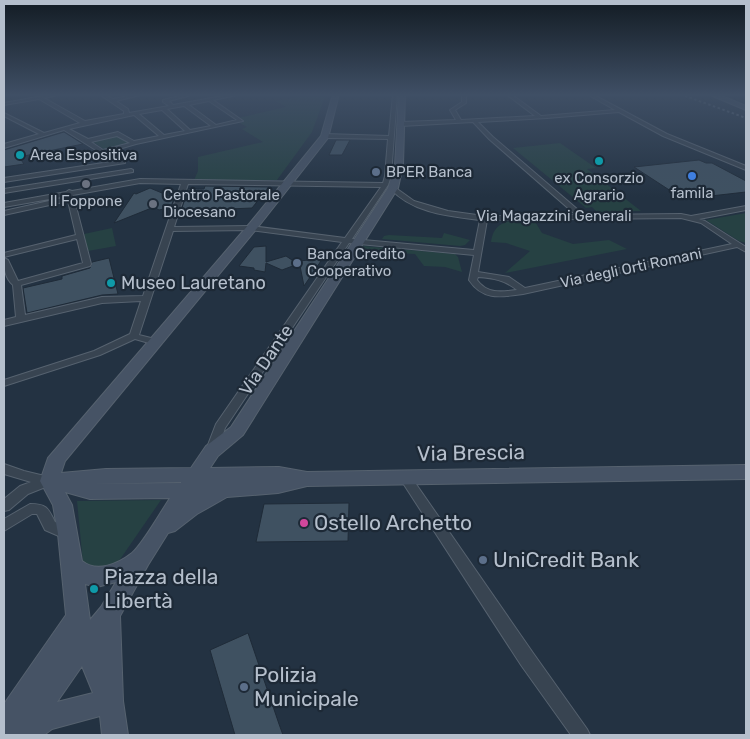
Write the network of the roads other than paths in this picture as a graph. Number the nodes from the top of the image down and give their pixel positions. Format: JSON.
{"nodes":[{"id":1,"x":32,"y":128,"type":"edge"},
{"id":2,"x":62,"y":128,"type":"edge"},
{"id":3,"x":64,"y":128,"type":"edge"},
{"id":4,"x":108,"y":128,"type":"edge"},
{"id":5,"x":153,"y":128,"type":"edge"},
{"id":6,"x":184,"y":128,"type":"edge"},
{"id":7,"x":204,"y":128,"type":"edge"},
{"id":8,"x":327,"y":128,"type":"edge"},
{"id":9,"x":394,"y":128,"type":"edge"},
{"id":10,"x":401,"y":128,"type":"edge"},
{"id":11,"x":482,"y":128,"type":"edge"},
{"id":12,"x":654,"y":128,"type":"edge"},
{"id":13,"x":188,"y":132,"type":"junction"},
{"id":14,"x":118,"y":134,"type":"junction"},
{"id":15,"x":44,"y":135,"type":"junction"},
{"id":16,"x":325,"y":135,"type":"junction"},
{"id":17,"x":162,"y":136,"type":"junction"},
{"id":18,"x":392,"y":139,"type":"junction"},
{"id":19,"x":87,"y":141,"type":"junction"},
{"id":20,"x":133,"y":143,"type":"junction"},
{"id":21,"x":4,"y":146,"type":"edge"},
{"id":22,"x":112,"y":149,"type":"junction"},
{"id":23,"x":400,"y":150,"type":"junction"},
{"id":24,"x":123,"y":162,"type":"junction"},
{"id":25,"x":746,"y":168,"type":"edge"},
{"id":26,"x":131,"y":171,"type":"junction"},
{"id":27,"x":4,"y":180,"type":"edge"},
{"id":28,"x":140,"y":181,"type":"junction"},
{"id":29,"x":185,"y":182,"type":"junction"},
{"id":30,"x":288,"y":183,"type":"junction"},
{"id":31,"x":389,"y":186,"type":"junction"},
{"id":32,"x":4,"y":191,"type":"edge"},
{"id":33,"x":70,"y":195,"type":"junction"},
{"id":34,"x":4,"y":205,"type":"edge"},
{"id":35,"x":746,"y":208,"type":"edge"},
{"id":36,"x":4,"y":213,"type":"edge"},
{"id":37,"x":582,"y":217,"type":"junction"},
{"id":38,"x":484,"y":218,"type":"junction"},
{"id":39,"x":692,"y":218,"type":"junction"},
{"id":40,"x":251,"y":228,"type":"junction"},
{"id":41,"x":171,"y":229,"type":"junction"},
{"id":42,"x":81,"y":236,"type":"junction"},
{"id":43,"x":352,"y":242,"type":"junction"},
{"id":44,"x":738,"y":245,"type":"junction"},
{"id":45,"x":746,"y":250,"type":"edge"},
{"id":46,"x":477,"y":253,"type":"junction"},
{"id":47,"x":4,"y":255,"type":"edge"},
{"id":48,"x":4,"y":260,"type":"edge"},
{"id":49,"x":474,"y":274,"type":"junction"},
{"id":50,"x":16,"y":283,"type":"junction"},
{"id":51,"x":4,"y":286,"type":"edge"},
{"id":52,"x":523,"y":291,"type":"junction"},
{"id":53,"x":146,"y":298,"type":"junction"},
{"id":54,"x":21,"y":319,"type":"junction"},
{"id":55,"x":4,"y":323,"type":"edge"},
{"id":56,"x":134,"y":336,"type":"junction"},
{"id":57,"x":156,"y":342,"type":"junction"},
{"id":58,"x":4,"y":383,"type":"edge"},
{"id":59,"x":4,"y":469,"type":"edge"},
{"id":60,"x":746,"y":472,"type":"edge"},
{"id":61,"x":405,"y":477,"type":"junction"},
{"id":62,"x":307,"y":480,"type":"junction"},
{"id":63,"x":49,"y":481,"type":"junction"},
{"id":64,"x":192,"y":482,"type":"junction"},
{"id":65,"x":231,"y":489,"type":"junction"},
{"id":66,"x":4,"y":506,"type":"edge"},
{"id":67,"x":4,"y":526,"type":"edge"},
{"id":68,"x":68,"y":534,"type":"junction"},
{"id":69,"x":156,"y":535,"type":"junction"},
{"id":70,"x":141,"y":557,"type":"junction"},
{"id":71,"x":71,"y":565,"type":"junction"},
{"id":72,"x":109,"y":615,"type":"junction"},
{"id":73,"x":78,"y":618,"type":"junction"},
{"id":74,"x":88,"y":643,"type":"junction"},
{"id":75,"x":110,"y":701,"type":"junction"},
{"id":76,"x":4,"y":726,"type":"edge"},
{"id":77,"x":20,"y":735,"type":"edge"},
{"id":78,"x":24,"y":735,"type":"edge"},
{"id":79,"x":114,"y":735,"type":"edge"},
{"id":80,"x":581,"y":735,"type":"edge"}],
"edges":[{"from":1,"to":15,"type":"street"},
{"from":2,"to":15,"type":"street"},
{"from":3,"to":19,"type":"street"},
{"from":4,"to":14,"type":"street"},
{"from":5,"to":17,"type":"street"},
{"from":6,"to":13,"type":"street"},
{"from":7,"to":13,"type":"street"},
{"from":8,"to":16,"type":"main road"},
{"from":9,"to":18,"type":"street","name":"Via Dante"},
{"from":10,"to":23,"type":"main road","name":"Via Dante"},
{"from":11,"to":37,"type":"street"},
{"from":12,"to":25,"type":"street"},
{"from":13,"to":17,"type":"street"},
{"from":14,"to":19,"type":"street"},
{"from":14,"to":20,"type":"street"},
{"from":15,"to":21,"type":"street"},
{"from":16,"to":18,"type":"street"},
{"from":16,"to":30,"type":"main road"},
{"from":17,"to":20,"type":"street"},
{"from":18,"to":23,"type":"street"},
{"from":18,"to":31,"type":"street","name":"Via Dante"},
{"from":19,"to":22,"type":"street"},
{"from":20,"to":22,"type":"street"},
{"from":22,"to":24,"type":"street"},
{"from":23,"to":31,"type":"main road","name":"Via Dante"},
{"from":24,"to":26,"type":"street"},
{"from":24,"to":27,"type":"street"},
{"from":26,"to":28,"type":"street"},
{"from":26,"to":32,"type":"street"},
{"from":28,"to":29,"type":"street"},
{"from":28,"to":33,"type":"street"},
{"from":29,"to":30,"type":"street"},
{"from":29,"to":41,"type":"street"},
{"from":30,"to":31,"type":"street"},
{"from":30,"to":40,"type":"main road"},
{"from":31,"to":38,"type":"street","name":"Via Magazzini Generali"},
{"from":31,"to":43,"type":"main road","name":"Via Dante"},
{"from":33,"to":34,"type":"street"},
{"from":33,"to":36,"type":"street"},
{"from":33,"to":42,"type":"street"},
{"from":35,"to":39,"type":"street"},
{"from":37,"to":38,"type":"street","name":"Via Magazzini Generali"},
{"from":37,"to":39,"type":"street","name":"Via Magazzini Generali"},
{"from":38,"to":46,"type":"street"},
{"from":39,"to":44,"type":"street"},
{"from":40,"to":41,"type":"street"},
{"from":40,"to":43,"type":"street"},
{"from":40,"to":57,"type":"main road"},
{"from":41,"to":53,"type":"street"},
{"from":42,"to":47,"type":"street"},
{"from":42,"to":50,"type":"street"},
{"from":43,"to":46,"type":"street"},
{"from":43,"to":64,"type":"main road","name":"Via Dante"},
{"from":44,"to":45,"type":"street"},
{"from":44,"to":52,"type":"street","name":"Via degli Orti Romani"},
{"from":46,"to":49,"type":"street"},
{"from":48,"to":50,"type":"street"},
{"from":49,"to":52,"type":"street"},
{"from":49,"to":52,"type":"street","name":"Via degli Orti Romani"},
{"from":50,"to":51,"type":"street"},
{"from":50,"to":54,"type":"street"},
{"from":53,"to":54,"type":"street"},
{"from":53,"to":56,"type":"street"},
{"from":54,"to":55,"type":"street"},
{"from":56,"to":57,"type":"street"},
{"from":56,"to":58,"type":"street"},
{"from":57,"to":63,"type":"main road"},
{"from":59,"to":63,"type":"street"},
{"from":60,"to":61,"type":"main road","name":"Via Brescia"},
{"from":61,"to":62,"type":"main road","name":"Via Brescia"},
{"from":61,"to":80,"type":"street"},
{"from":62,"to":64,"type":"main road","name":"Via Brescia"},
{"from":62,"to":65,"type":"main road"},
{"from":63,"to":64,"type":"main road"},
{"from":63,"to":66,"type":"street"},
{"from":63,"to":68,"type":"main road"},
{"from":64,"to":65,"type":"main road"},
{"from":64,"to":69,"type":"main road"},
{"from":65,"to":69,"type":"main road"},
{"from":67,"to":68,"type":"street"},
{"from":68,"to":71,"type":"main road"},
{"from":69,"to":70,"type":"main road"},
{"from":70,"to":71,"type":"main road"},
{"from":70,"to":72,"type":"main road"},
{"from":71,"to":73,"type":"main road"},
{"from":72,"to":74,"type":"main road"},
{"from":72,"to":75,"type":"main road"},
{"from":73,"to":74,"type":"main road"},
{"from":73,"to":76,"type":"main road"},
{"from":74,"to":75,"type":"main road"},
{"from":74,"to":77,"type":"main road"},
{"from":75,"to":78,"type":"main road"},
{"from":75,"to":79,"type":"main road"}]}
